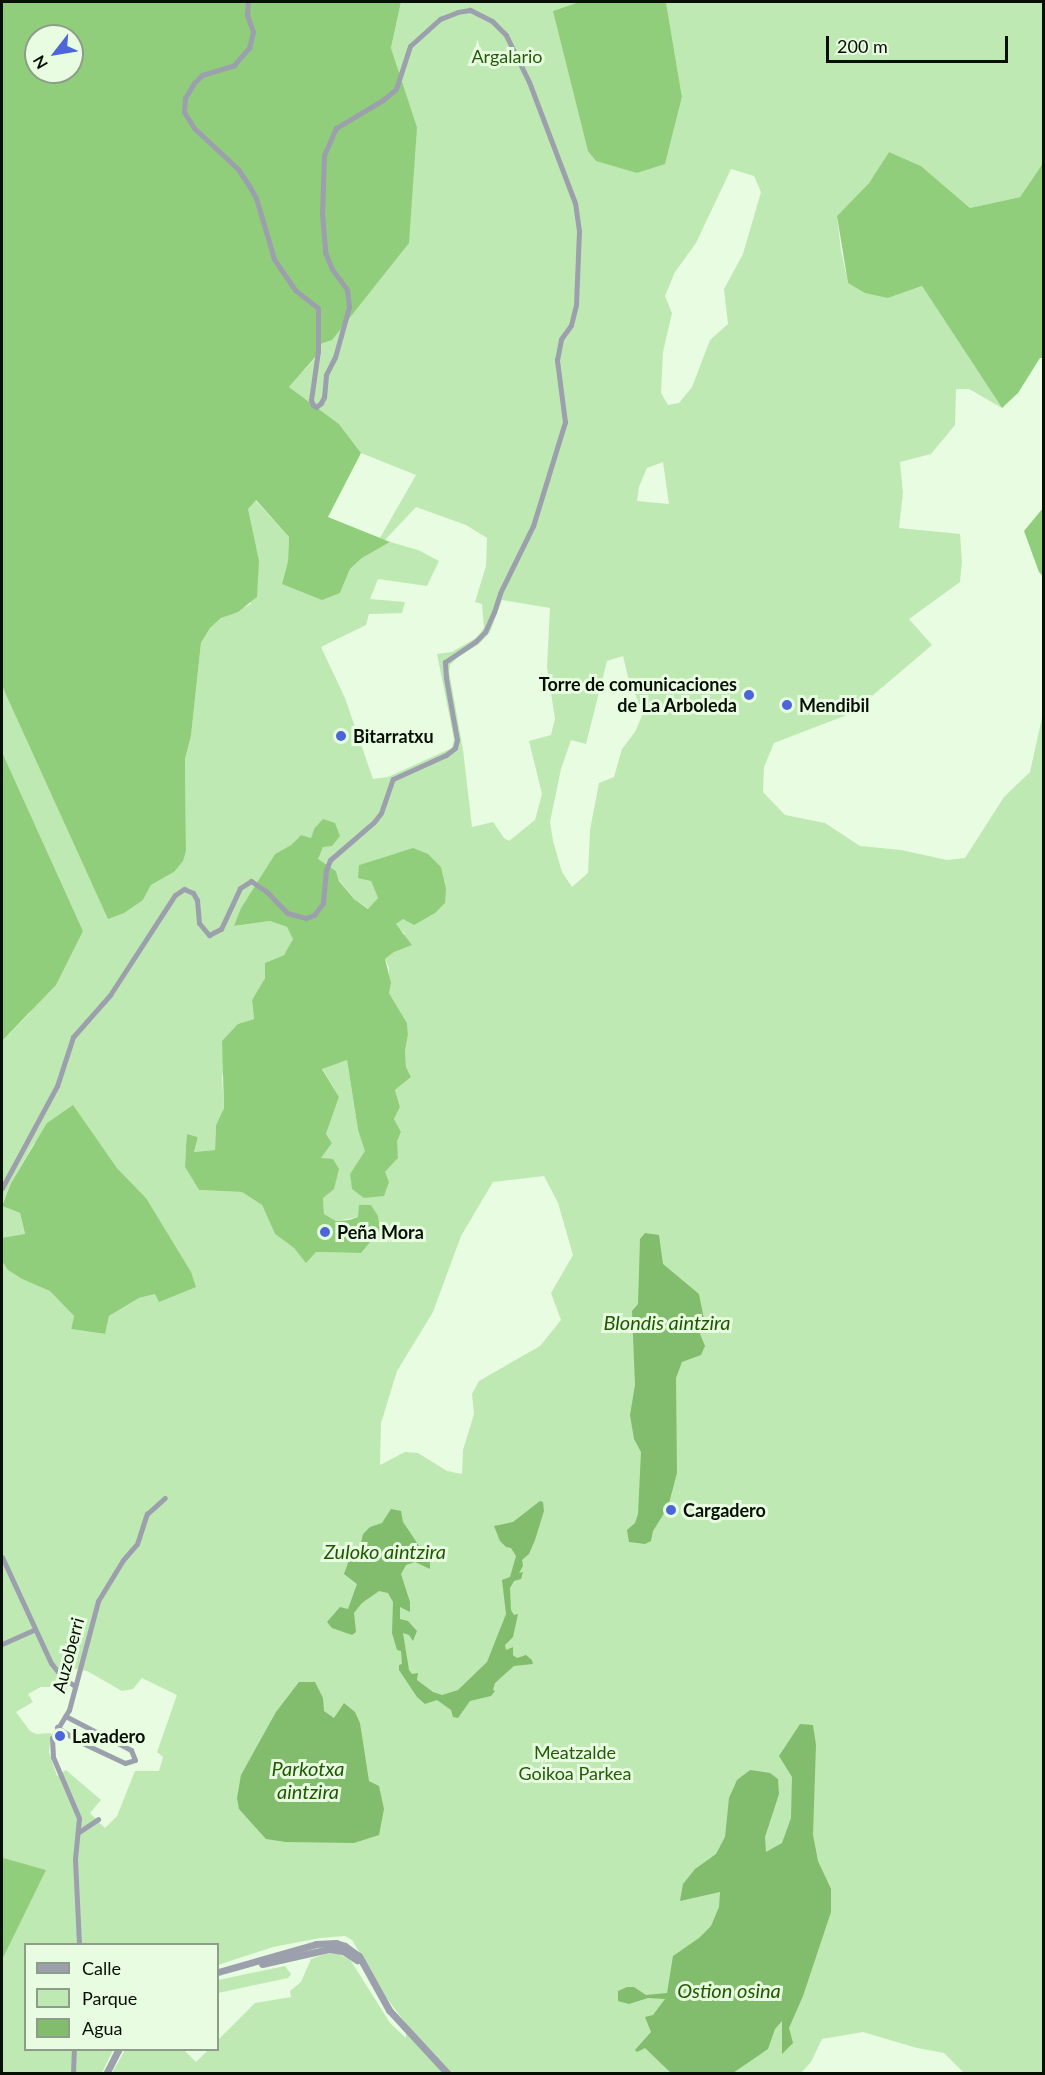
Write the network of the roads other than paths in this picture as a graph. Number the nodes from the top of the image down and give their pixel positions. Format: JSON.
{"nodes":[{"id":1,"x":248,"y":2,"type":"edge"},
{"id":2,"x":2,"y":1188,"type":"edge"},
{"id":3,"x":165,"y":1498,"type":"dead end"},
{"id":4,"x":2,"y":1557,"type":"edge"},
{"id":5,"x":34,"y":1630,"type":"junction"},
{"id":6,"x":2,"y":1644,"type":"edge"},
{"id":7,"x":75,"y":1686,"type":"junction"},
{"id":8,"x":65,"y":1716,"type":"junction"},
{"id":9,"x":57,"y":1727,"type":"junction"},
{"id":10,"x":98,"y":1819,"type":"dead end"},
{"id":11,"x":79,"y":1832,"type":"junction"},
{"id":12,"x":79,"y":1943,"type":"edge"},
{"id":13,"x":219,"y":1973,"type":"edge"},
{"id":14,"x":74,"y":2051,"type":"edge"},
{"id":15,"x":117,"y":2051,"type":"edge"},
{"id":16,"x":73,"y":2073,"type":"edge"},
{"id":17,"x":106,"y":2073,"type":"edge"},
{"id":18,"x":448,"y":2073,"type":"edge"}],
"edges":[{"from":1,"to":2,"type":"street"},
{"from":3,"to":7,"type":"street","name":"Auzoberri"},
{"from":4,"to":5,"type":"street"},
{"from":5,"to":6,"type":"street"},
{"from":5,"to":7,"type":"street"},
{"from":7,"to":8,"type":"street","name":"Auzoberri"},
{"from":8,"to":9,"type":"street","name":"Auzoberri"},
{"from":8,"to":9,"type":"street"},
{"from":9,"to":11,"type":"street","name":"Auzoberri"},
{"from":10,"to":11,"type":"street"},
{"from":11,"to":12,"type":"street","name":"Auzoberri"},
{"from":13,"to":18,"type":"street"},
{"from":14,"to":16,"type":"street"},
{"from":15,"to":17,"type":"street"}]}
